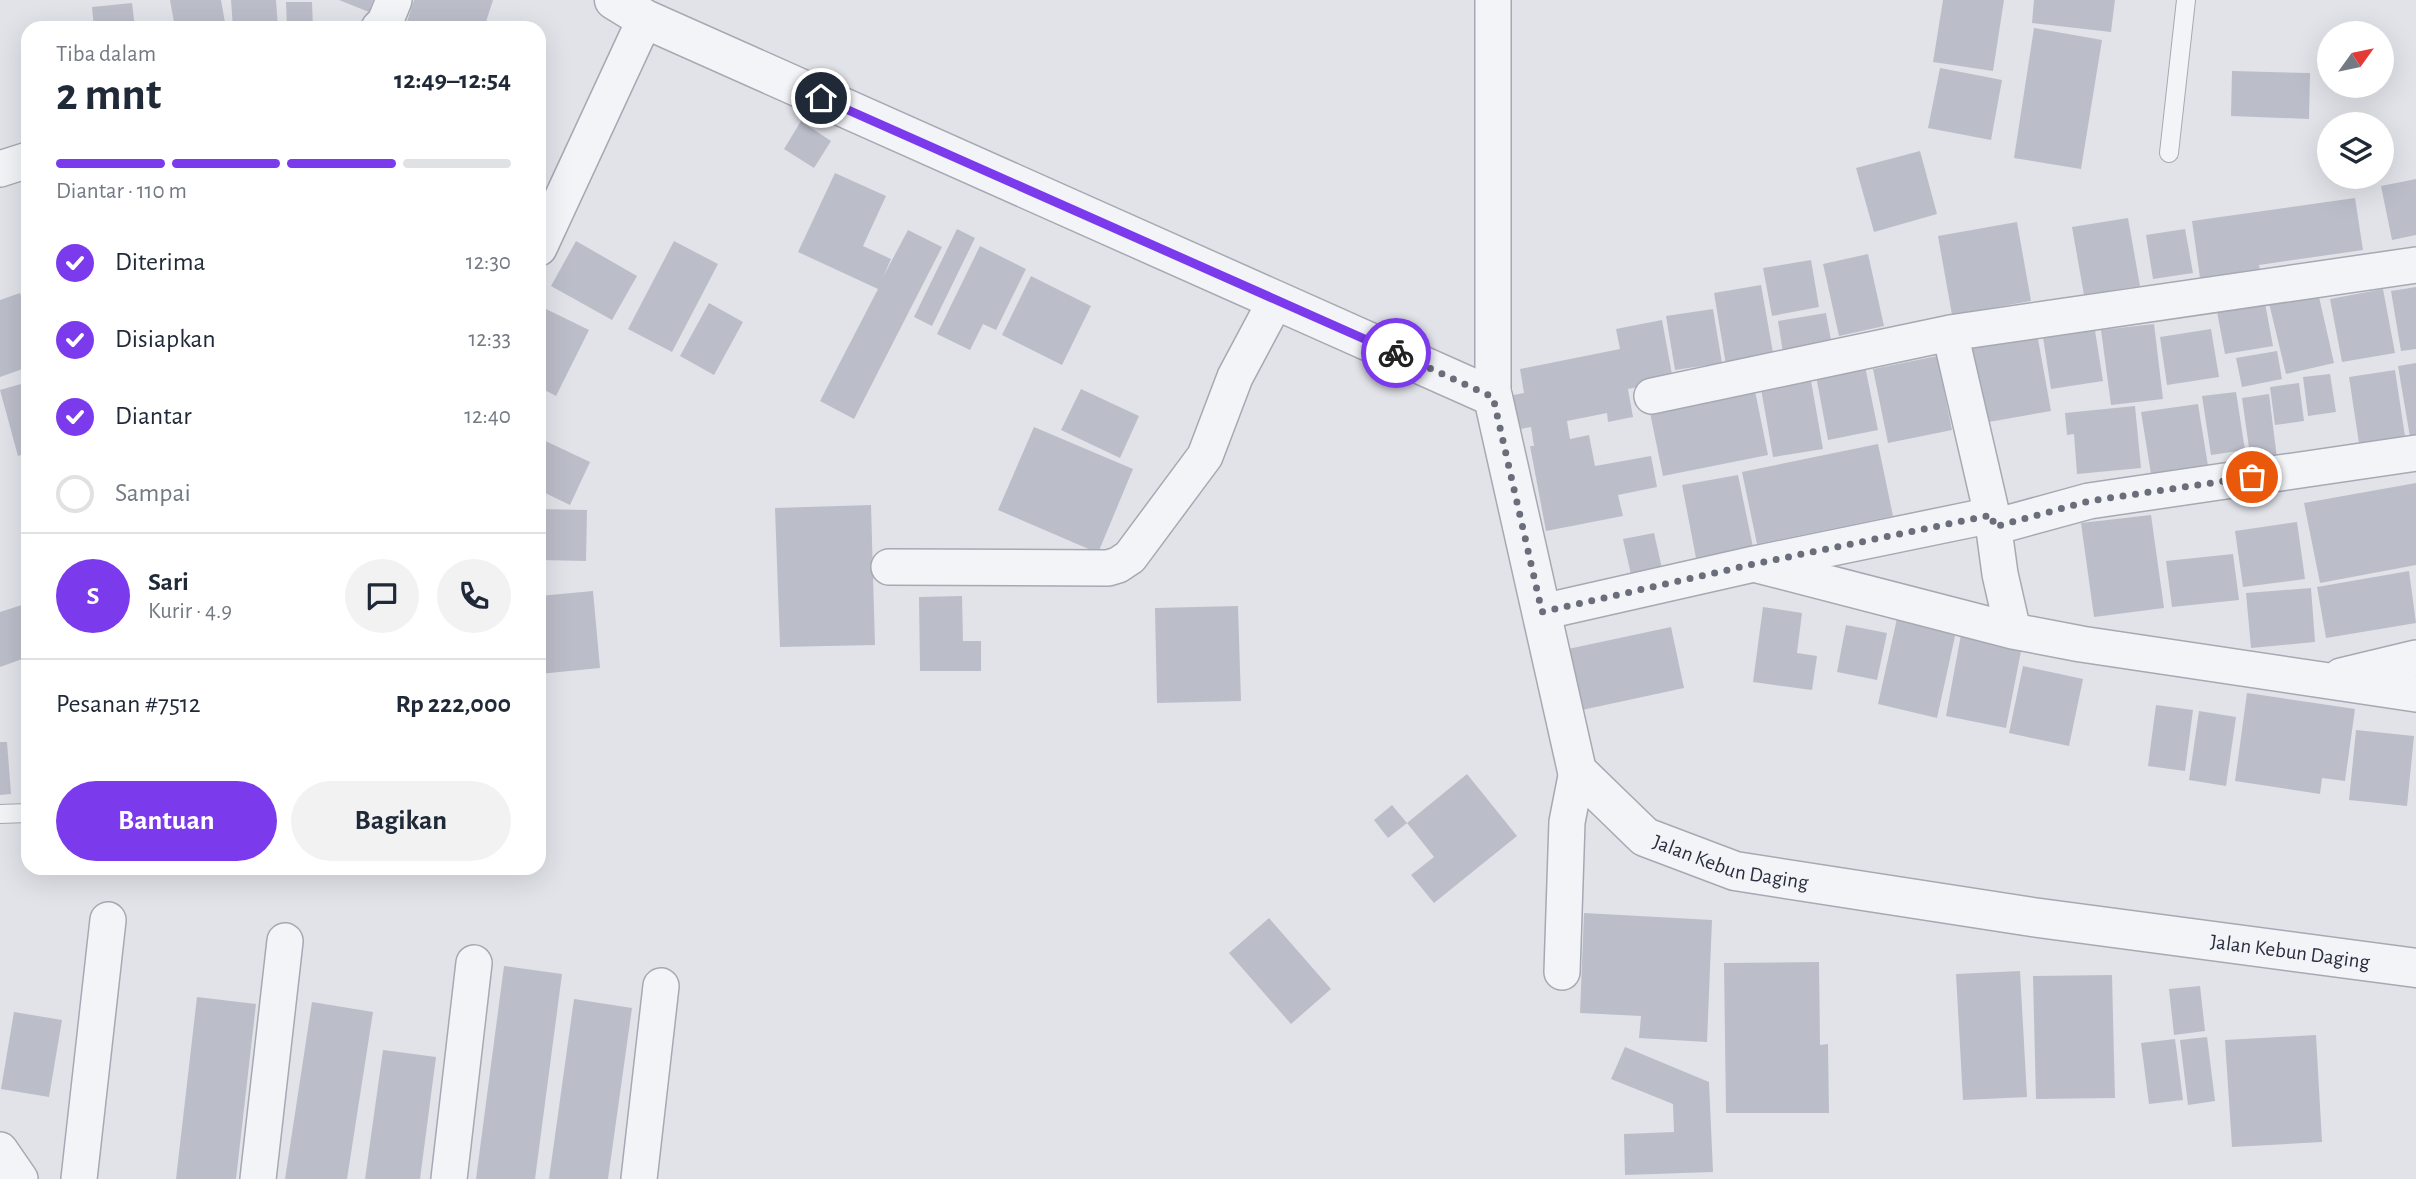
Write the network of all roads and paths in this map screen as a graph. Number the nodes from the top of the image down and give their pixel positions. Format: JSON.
{"nodes":[{"id":1,"x":394,"y":0,"type":"edge"},
{"id":2,"x":1493,"y":0,"type":"edge"},
{"id":3,"x":2186,"y":0,"type":"edge"},
{"id":4,"x":629,"y":9,"type":"edge"},
{"id":5,"x":384,"y":21,"type":"edge"},
{"id":6,"x":2169,"y":153,"type":"dead end"},
{"id":7,"x":21,"y":162,"type":"edge"},
{"id":8,"x":0,"y":169,"type":"edge"},
{"id":9,"x":546,"y":229,"type":"edge"},
{"id":10,"x":2416,"y":265,"type":"edge"},
{"id":11,"x":1276,"y":300,"type":"junction"},
{"id":12,"x":1950,"y":333,"type":"junction"},
{"id":13,"x":1652,"y":396,"type":"dead end"},
{"id":14,"x":1493,"y":397,"type":"junction"},
{"id":15,"x":2416,"y":453,"type":"edge"},
{"id":16,"x":1993,"y":521,"type":"junction"},
{"id":17,"x":1754,"y":564,"type":"junction"},
{"id":18,"x":889,"y":568,"type":"dead end"},
{"id":19,"x":1542,"y":612,"type":"junction"},
{"id":20,"x":2012,"y":631,"type":"junction"},
{"id":21,"x":2416,"y":658,"type":"edge"},
{"id":22,"x":2322,"y":680,"type":"junction"},
{"id":23,"x":2416,"y":694,"type":"edge"},
{"id":24,"x":1577,"y":771,"type":"junction"},
{"id":25,"x":21,"y":813,"type":"edge"},
{"id":26,"x":0,"y":814,"type":"edge"},
{"id":27,"x":108,"y":920,"type":"dead end"},
{"id":28,"x":285,"y":941,"type":"dead end"},
{"id":29,"x":474,"y":963,"type":"dead end"},
{"id":30,"x":2416,"y":968,"type":"edge"},
{"id":31,"x":1562,"y":972,"type":"dead end"},
{"id":32,"x":661,"y":986,"type":"dead end"},
{"id":33,"x":0,"y":1150,"type":"edge"},
{"id":34,"x":20,"y":1179,"type":"edge"},
{"id":35,"x":79,"y":1179,"type":"edge"},
{"id":36,"x":258,"y":1179,"type":"edge"},
{"id":37,"x":449,"y":1179,"type":"edge"},
{"id":38,"x":639,"y":1179,"type":"edge"}],
"edges":[{"from":1,"to":5,"type":"street"},
{"from":2,"to":14,"type":"street"},
{"from":3,"to":6,"type":"lane"},
{"from":4,"to":9,"type":"street"},
{"from":4,"to":11,"type":"street"},
{"from":7,"to":8,"type":"street"},
{"from":10,"to":12,"type":"street"},
{"from":11,"to":14,"type":"street"},
{"from":11,"to":18,"type":"street"},
{"from":12,"to":13,"type":"street"},
{"from":12,"to":16,"type":"street"},
{"from":14,"to":19,"type":"street"},
{"from":15,"to":16,"type":"street"},
{"from":16,"to":17,"type":"street"},
{"from":16,"to":20,"type":"street"},
{"from":17,"to":19,"type":"street"},
{"from":17,"to":20,"type":"street"},
{"from":19,"to":24,"type":"street"},
{"from":20,"to":22,"type":"street"},
{"from":21,"to":22,"type":"street"},
{"from":22,"to":23,"type":"street"},
{"from":24,"to":30,"type":"street","name":"Jalan Kebun Daging"},
{"from":24,"to":31,"type":"street"},
{"from":25,"to":26,"type":"lane"},
{"from":27,"to":35,"type":"street"},
{"from":28,"to":36,"type":"street"},
{"from":29,"to":37,"type":"street"},
{"from":32,"to":38,"type":"street"},
{"from":33,"to":34,"type":"street"}]}
